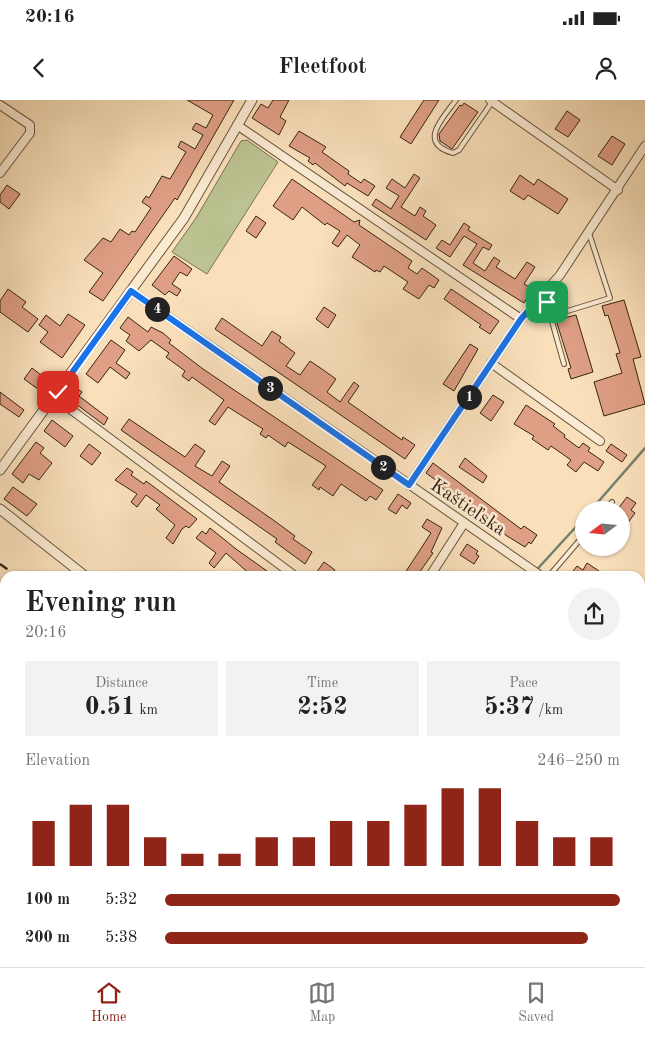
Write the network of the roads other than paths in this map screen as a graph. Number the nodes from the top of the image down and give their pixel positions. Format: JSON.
{"nodes":[{"id":1,"x":252,"y":100,"type":"edge"},
{"id":2,"x":456,"y":100,"type":"edge"},
{"id":3,"x":491,"y":101,"type":"edge"},
{"id":4,"x":0,"y":106,"type":"edge"},
{"id":5,"x":238,"y":125,"type":"junction"},
{"id":6,"x":645,"y":146,"type":"edge"},
{"id":7,"x":0,"y":173,"type":"edge"},
{"id":8,"x":618,"y":190,"type":"junction"},
{"id":9,"x":589,"y":233,"type":"junction"},
{"id":10,"x":131,"y":291,"type":"junction"},
{"id":11,"x":544,"y":293,"type":"junction"},
{"id":12,"x":550,"y":316,"type":"junction"},
{"id":13,"x":521,"y":319,"type":"junction"},
{"id":14,"x":491,"y":363,"type":"junction"},
{"id":15,"x":564,"y":364,"type":"dead end"},
{"id":16,"x":54,"y":397,"type":"junction"},
{"id":17,"x":600,"y":441,"type":"dead end"},
{"id":18,"x":0,"y":470,"type":"edge"},
{"id":19,"x":409,"y":485,"type":"junction"},
{"id":20,"x":0,"y":508,"type":"edge"},
{"id":21,"x":464,"y":523,"type":"junction"},
{"id":22,"x":575,"y":546,"type":"edge"},
{"id":23,"x":79,"y":571,"type":"edge"},
{"id":24,"x":288,"y":571,"type":"edge"},
{"id":25,"x":433,"y":571,"type":"edge"},
{"id":26,"x":534,"y":571,"type":"edge"},
{"id":27,"x":553,"y":571,"type":"edge"}],
"edges":[{"from":1,"to":5,"type":"street"},
{"from":2,"to":3,"type":"lane"},
{"from":3,"to":8,"type":"street"},
{"from":4,"to":7,"type":"street"},
{"from":5,"to":10,"type":"street"},
{"from":5,"to":13,"type":"street"},
{"from":6,"to":8,"type":"street"},
{"from":8,"to":9,"type":"street"},
{"from":9,"to":11,"type":"street"},
{"from":9,"to":12,"type":"lane"},
{"from":10,"to":16,"type":"street"},
{"from":10,"to":19,"type":"street","name":"Kaštieľska"},
{"from":11,"to":12,"type":"lane"},
{"from":11,"to":13,"type":"street"},
{"from":12,"to":15,"type":"lane"},
{"from":13,"to":14,"type":"street"},
{"from":14,"to":17,"type":"street"},
{"from":14,"to":19,"type":"street"},
{"from":16,"to":18,"type":"street"},
{"from":16,"to":24,"type":"street"},
{"from":19,"to":21,"type":"street","name":"Kaštieľska"},
{"from":20,"to":23,"type":"street"},
{"from":21,"to":25,"type":"street"},
{"from":21,"to":26,"type":"street","name":"Kaštieľska"},
{"from":22,"to":27,"type":"lane"}]}
